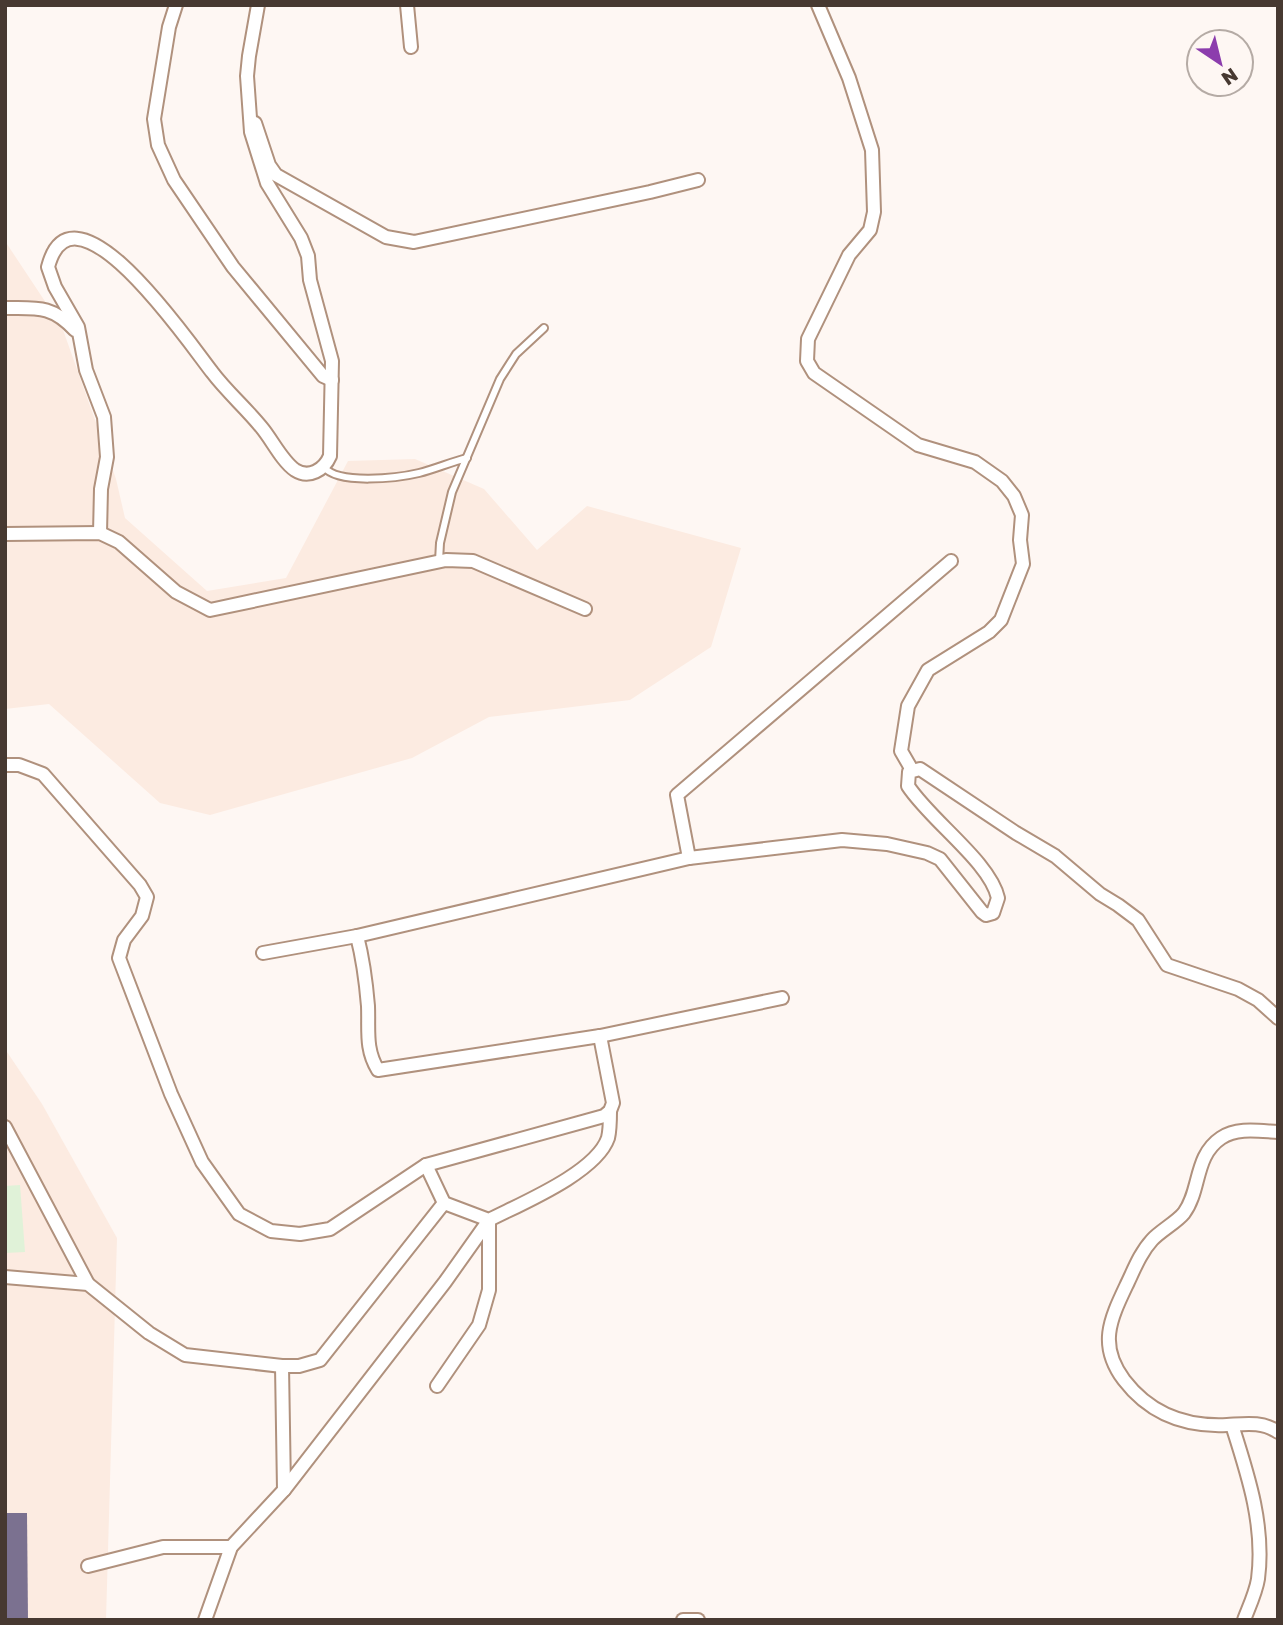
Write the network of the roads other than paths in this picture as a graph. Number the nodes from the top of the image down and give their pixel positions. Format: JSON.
{"nodes":[{"id":1,"x":176,"y":5,"type":"edge"},
{"id":2,"x":258,"y":5,"type":"edge"},
{"id":3,"x":407,"y":5,"type":"edge"},
{"id":4,"x":818,"y":5,"type":"edge"},
{"id":5,"x":411,"y":47,"type":"dead end"},
{"id":6,"x":249,"y":114,"type":"junction"},
{"id":7,"x":698,"y":180,"type":"dead end"},
{"id":8,"x":5,"y":308,"type":"edge"},
{"id":9,"x":544,"y":327,"type":"dead end"},
{"id":10,"x":80,"y":335,"type":"junction"},
{"id":11,"x":332,"y":380,"type":"junction"},
{"id":12,"x":467,"y":458,"type":"junction"},
{"id":13,"x":324,"y":467,"type":"junction"},
{"id":14,"x":100,"y":533,"type":"junction"},
{"id":15,"x":5,"y":534,"type":"edge"},
{"id":16,"x":439,"y":561,"type":"junction"},
{"id":17,"x":951,"y":561,"type":"dead end"},
{"id":18,"x":585,"y":609,"type":"dead end"},
{"id":19,"x":5,"y":765,"type":"edge"},
{"id":20,"x":912,"y":770,"type":"junction"},
{"id":21,"x":689,"y":858,"type":"junction"},
{"id":22,"x":357,"y":936,"type":"junction"},
{"id":23,"x":263,"y":953,"type":"dead end"},
{"id":24,"x":782,"y":998,"type":"dead end"},
{"id":25,"x":1278,"y":1018,"type":"edge"},
{"id":26,"x":600,"y":1035,"type":"junction"},
{"id":27,"x":610,"y":1111,"type":"junction"},
{"id":28,"x":5,"y":1127,"type":"edge"},
{"id":29,"x":1278,"y":1132,"type":"edge"},
{"id":30,"x":425,"y":1165,"type":"junction"},
{"id":31,"x":444,"y":1203,"type":"junction"},
{"id":32,"x":489,"y":1220,"type":"junction"},
{"id":33,"x":5,"y":1277,"type":"edge"},
{"id":34,"x":88,"y":1284,"type":"junction"},
{"id":35,"x":282,"y":1366,"type":"junction"},
{"id":36,"x":437,"y":1386,"type":"dead end"},
{"id":37,"x":1232,"y":1425,"type":"junction"},
{"id":38,"x":1278,"y":1432,"type":"edge"},
{"id":39,"x":284,"y":1490,"type":"junction"},
{"id":40,"x":231,"y":1547,"type":"junction"},
{"id":41,"x":89,"y":1566,"type":"dead end"},
{"id":42,"x":205,"y":1620,"type":"edge"},
{"id":43,"x":683,"y":1620,"type":"edge"},
{"id":44,"x":698,"y":1620,"type":"edge"},
{"id":45,"x":1244,"y":1620,"type":"edge"}],
"edges":[{"from":1,"to":11,"type":"street"},
{"from":2,"to":6,"type":"street"},
{"from":3,"to":5,"type":"street"},
{"from":4,"to":20,"type":"street"},
{"from":6,"to":7,"type":"street"},
{"from":6,"to":11,"type":"street"},
{"from":8,"to":10,"type":"street"},
{"from":9,"to":12,"type":"lane"},
{"from":10,"to":13,"type":"street"},
{"from":10,"to":14,"type":"street"},
{"from":11,"to":13,"type":"street"},
{"from":12,"to":13,"type":"lane"},
{"from":12,"to":16,"type":"lane"},
{"from":14,"to":15,"type":"street"},
{"from":14,"to":16,"type":"street"},
{"from":16,"to":18,"type":"street"},
{"from":17,"to":21,"type":"street"},
{"from":19,"to":30,"type":"street"},
{"from":20,"to":21,"type":"street"},
{"from":20,"to":25,"type":"street"},
{"from":21,"to":22,"type":"street"},
{"from":22,"to":23,"type":"street"},
{"from":22,"to":26,"type":"street"},
{"from":24,"to":26,"type":"street"},
{"from":26,"to":27,"type":"street"},
{"from":27,"to":30,"type":"street"},
{"from":27,"to":32,"type":"street"},
{"from":28,"to":34,"type":"street"},
{"from":29,"to":37,"type":"street"},
{"from":30,"to":31,"type":"street"},
{"from":31,"to":32,"type":"street"},
{"from":31,"to":35,"type":"street"},
{"from":32,"to":36,"type":"street"},
{"from":32,"to":39,"type":"street"},
{"from":33,"to":34,"type":"street"},
{"from":34,"to":35,"type":"street"},
{"from":35,"to":39,"type":"street"},
{"from":37,"to":38,"type":"street"},
{"from":37,"to":45,"type":"street"},
{"from":39,"to":40,"type":"street"},
{"from":40,"to":41,"type":"street"},
{"from":40,"to":42,"type":"street"},
{"from":43,"to":44,"type":"street"}]}
